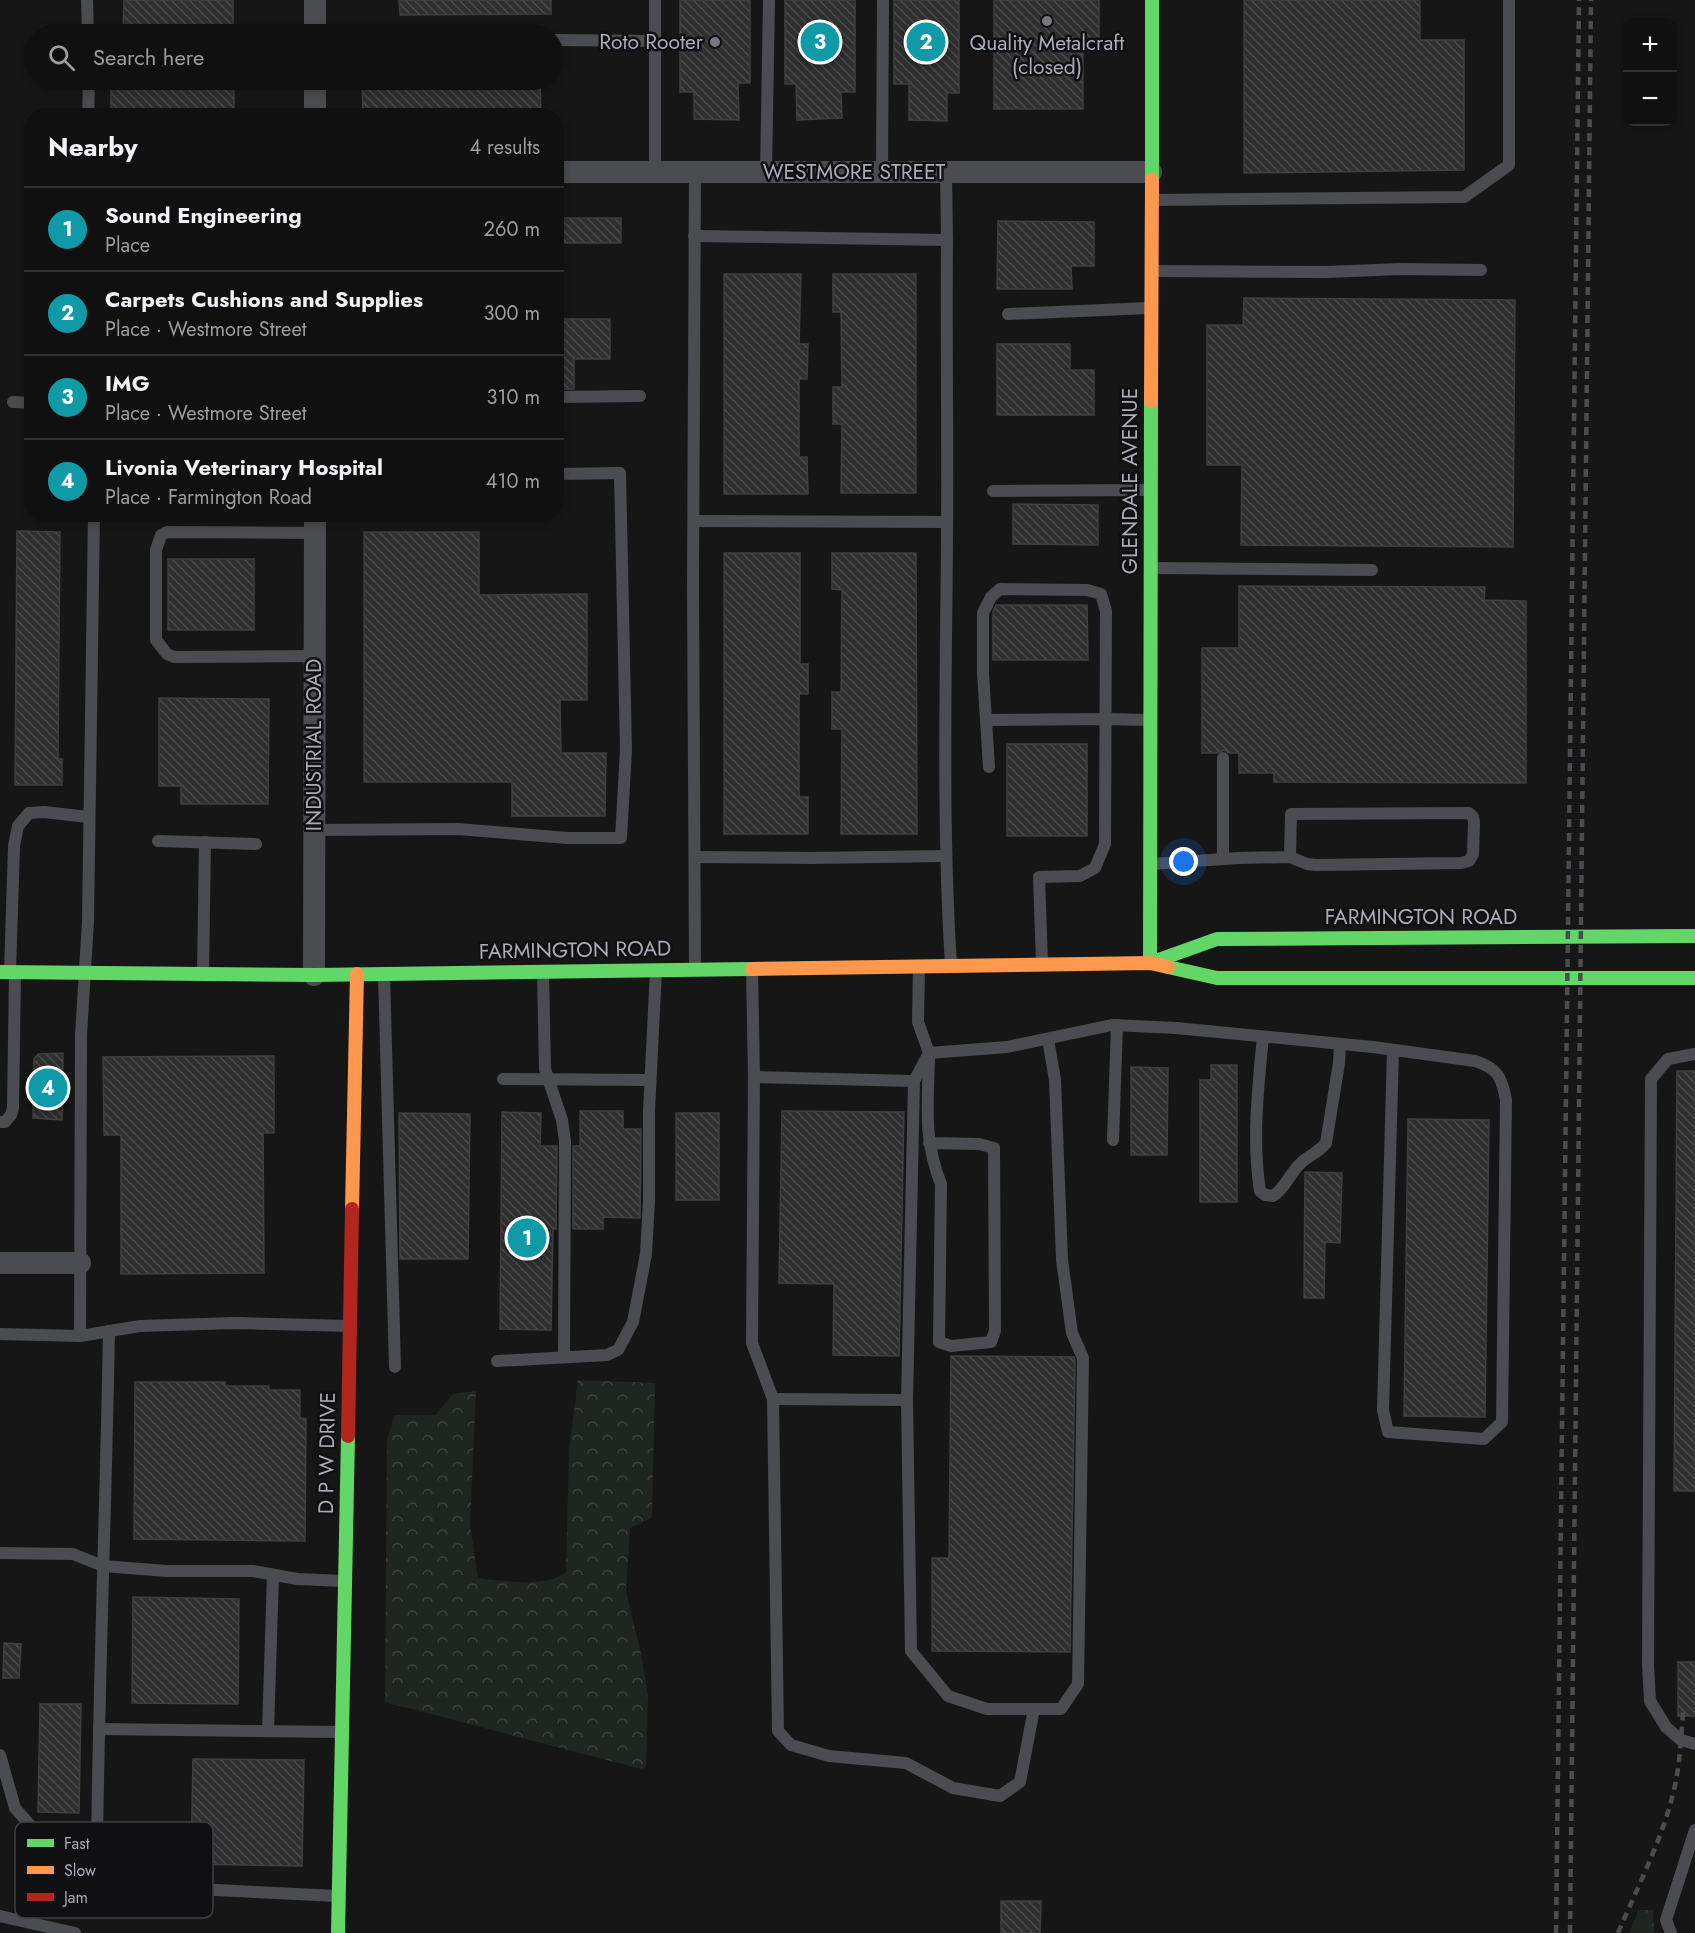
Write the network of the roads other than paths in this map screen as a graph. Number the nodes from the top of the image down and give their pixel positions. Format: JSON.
{"nodes":[{"id":1,"x":87,"y":0,"type":"edge"},
{"id":2,"x":315,"y":0,"type":"edge"},
{"id":3,"x":655,"y":0,"type":"edge"},
{"id":4,"x":769,"y":0,"type":"edge"},
{"id":5,"x":883,"y":0,"type":"edge"},
{"id":6,"x":1152,"y":0,"type":"edge"},
{"id":7,"x":1509,"y":0,"type":"edge"},
{"id":8,"x":88,"y":24,"type":"edge"},
{"id":9,"x":315,"y":24,"type":"edge"},
{"id":10,"x":564,"y":40,"type":"edge"},
{"id":11,"x":656,"y":41,"type":"junction"},
{"id":12,"x":89,"y":90,"type":"edge"},
{"id":13,"x":315,"y":90,"type":"edge"},
{"id":14,"x":88,"y":108,"type":"edge"},
{"id":15,"x":315,"y":108,"type":"edge"},
{"id":16,"x":655,"y":171,"type":"junction"},
{"id":17,"x":695,"y":171,"type":"junction"},
{"id":18,"x":564,"y":172,"type":"edge"},
{"id":19,"x":766,"y":172,"type":"junction"},
{"id":20,"x":882,"y":172,"type":"junction"},
{"id":21,"x":946,"y":172,"type":"junction"},
{"id":22,"x":1151,"y":172,"type":"junction"},
{"id":23,"x":1151,"y":200,"type":"junction"},
{"id":24,"x":694,"y":236,"type":"junction"},
{"id":25,"x":947,"y":240,"type":"junction"},
{"id":26,"x":1481,"y":270,"type":"dead end"},
{"id":27,"x":1151,"y":271,"type":"junction"},
{"id":28,"x":1151,"y":308,"type":"junction"},
{"id":29,"x":1008,"y":314,"type":"dead end"},
{"id":30,"x":640,"y":396,"type":"dead end"},
{"id":31,"x":564,"y":397,"type":"edge"},
{"id":32,"x":13,"y":402,"type":"dead end"},
{"id":33,"x":24,"y":403,"type":"edge"},
{"id":34,"x":564,"y":474,"type":"edge"},
{"id":35,"x":1151,"y":490,"type":"junction"},
{"id":36,"x":993,"y":491,"type":"dead end"},
{"id":37,"x":694,"y":521,"type":"junction"},
{"id":38,"x":94,"y":522,"type":"edge"},
{"id":39,"x":947,"y":522,"type":"junction"},
{"id":40,"x":315,"y":524,"type":"edge"},
{"id":41,"x":1150,"y":568,"type":"junction"},
{"id":42,"x":1372,"y":570,"type":"dead end"},
{"id":43,"x":314,"y":656,"type":"junction"},
{"id":44,"x":1106,"y":719,"type":"junction"},
{"id":45,"x":987,"y":720,"type":"junction"},
{"id":46,"x":1150,"y":720,"type":"junction"},
{"id":47,"x":1223,"y":758,"type":"dead end"},
{"id":48,"x":989,"y":767,"type":"dead end"},
{"id":49,"x":88,"y":817,"type":"junction"},
{"id":50,"x":314,"y":830,"type":"junction"},
{"id":51,"x":158,"y":841,"type":"dead end"},
{"id":52,"x":205,"y":842,"type":"junction"},
{"id":53,"x":256,"y":844,"type":"dead end"},
{"id":54,"x":695,"y":856,"type":"junction"},
{"id":55,"x":945,"y":856,"type":"junction"},
{"id":56,"x":1290,"y":857,"type":"junction"},
{"id":57,"x":1222,"y":859,"type":"junction"},
{"id":58,"x":1150,"y":864,"type":"junction"},
{"id":59,"x":1695,"y":936,"type":"edge"},
{"id":60,"x":1150,"y":963,"type":"junction"},
{"id":61,"x":1042,"y":964,"type":"junction"},
{"id":62,"x":919,"y":965,"type":"junction"},
{"id":63,"x":951,"y":965,"type":"junction"},
{"id":64,"x":752,"y":968,"type":"junction"},
{"id":65,"x":695,"y":969,"type":"junction"},
{"id":66,"x":656,"y":970,"type":"junction"},
{"id":67,"x":543,"y":971,"type":"junction"},
{"id":68,"x":8,"y":972,"type":"edge"},
{"id":69,"x":85,"y":974,"type":"junction"},
{"id":70,"x":203,"y":974,"type":"junction"},
{"id":71,"x":384,"y":974,"type":"junction"},
{"id":72,"x":314,"y":975,"type":"junction"},
{"id":73,"x":357,"y":975,"type":"junction"},
{"id":74,"x":1695,"y":978,"type":"edge"},
{"id":75,"x":1117,"y":1025,"type":"junction"},
{"id":76,"x":1263,"y":1036,"type":"junction"},
{"id":77,"x":1048,"y":1039,"type":"junction"},
{"id":78,"x":1340,"y":1044,"type":"junction"},
{"id":79,"x":1393,"y":1050,"type":"junction"},
{"id":80,"x":929,"y":1053,"type":"junction"},
{"id":81,"x":1695,"y":1054,"type":"edge"},
{"id":82,"x":754,"y":1077,"type":"junction"},
{"id":83,"x":503,"y":1079,"type":"dead end"},
{"id":84,"x":547,"y":1079,"type":"junction"},
{"id":85,"x":650,"y":1080,"type":"junction"},
{"id":86,"x":914,"y":1081,"type":"junction"},
{"id":87,"x":0,"y":1122,"type":"edge"},
{"id":88,"x":1113,"y":1140,"type":"dead end"},
{"id":89,"x":929,"y":1143,"type":"junction"},
{"id":90,"x":0,"y":1263,"type":"edge"},
{"id":91,"x":80,"y":1263,"type":"junction"},
{"id":92,"x":350,"y":1326,"type":"junction"},
{"id":93,"x":109,"y":1331,"type":"junction"},
{"id":94,"x":0,"y":1334,"type":"edge"},
{"id":95,"x":80,"y":1336,"type":"junction"},
{"id":96,"x":564,"y":1357,"type":"junction"},
{"id":97,"x":497,"y":1361,"type":"dead end"},
{"id":98,"x":395,"y":1367,"type":"dead end"},
{"id":99,"x":773,"y":1399,"type":"junction"},
{"id":100,"x":907,"y":1401,"type":"junction"},
{"id":101,"x":0,"y":1553,"type":"edge"},
{"id":102,"x":103,"y":1566,"type":"junction"},
{"id":103,"x":273,"y":1575,"type":"junction"},
{"id":104,"x":345,"y":1581,"type":"junction"},
{"id":105,"x":1034,"y":1709,"type":"junction"},
{"id":106,"x":99,"y":1729,"type":"junction"},
{"id":107,"x":268,"y":1731,"type":"junction"},
{"id":108,"x":342,"y":1732,"type":"junction"},
{"id":109,"x":1695,"y":1744,"type":"edge"},
{"id":110,"x":0,"y":1755,"type":"edge"},
{"id":111,"x":27,"y":1822,"type":"edge"},
{"id":112,"x":97,"y":1822,"type":"edge"},
{"id":113,"x":1695,"y":1830,"type":"edge"},
{"id":114,"x":213,"y":1890,"type":"edge"},
{"id":115,"x":339,"y":1896,"type":"junction"},
{"id":116,"x":0,"y":1916,"type":"edge"},
{"id":117,"x":75,"y":1933,"type":"edge"},
{"id":118,"x":338,"y":1933,"type":"edge"},
{"id":119,"x":1671,"y":1933,"type":"edge"}],
"edges":[{"from":1,"to":8,"type":"lane"},
{"from":2,"to":9,"type":"street"},
{"from":3,"to":11,"type":"lane"},
{"from":4,"to":19,"type":"lane"},
{"from":5,"to":20,"type":"lane"},
{"from":6,"to":22,"type":"main road","name":"GLENDALE AVENUE"},
{"from":7,"to":23,"type":"lane"},
{"from":10,"to":11,"type":"lane"},
{"from":11,"to":16,"type":"lane"},
{"from":12,"to":14,"type":"lane"},
{"from":13,"to":15,"type":"street"},
{"from":16,"to":17,"type":"street","name":"WESTMORE STREET"},
{"from":16,"to":18,"type":"street","name":"WESTMORE STREET"},
{"from":17,"to":19,"type":"street","name":"WESTMORE STREET"},
{"from":17,"to":24,"type":"lane"},
{"from":19,"to":20,"type":"street","name":"WESTMORE STREET"},
{"from":20,"to":21,"type":"street","name":"WESTMORE STREET"},
{"from":21,"to":22,"type":"street","name":"WESTMORE STREET"},
{"from":21,"to":25,"type":"lane"},
{"from":22,"to":23,"type":"main road","name":"GLENDALE AVENUE"},
{"from":23,"to":27,"type":"main road","name":"GLENDALE AVENUE"},
{"from":24,"to":25,"type":"lane"},
{"from":24,"to":37,"type":"lane"},
{"from":25,"to":39,"type":"lane"},
{"from":26,"to":27,"type":"lane"},
{"from":27,"to":28,"type":"main road","name":"GLENDALE AVENUE"},
{"from":28,"to":29,"type":"lane"},
{"from":28,"to":35,"type":"main road","name":"GLENDALE AVENUE"},
{"from":30,"to":31,"type":"lane"},
{"from":32,"to":33,"type":"lane"},
{"from":34,"to":50,"type":"lane"},
{"from":35,"to":36,"type":"lane"},
{"from":35,"to":41,"type":"main road","name":"GLENDALE AVENUE"},
{"from":37,"to":39,"type":"lane"},
{"from":37,"to":54,"type":"lane"},
{"from":38,"to":49,"type":"lane"},
{"from":39,"to":55,"type":"lane"},
{"from":40,"to":43,"type":"street","name":"INDUSTRIAL ROAD"},
{"from":40,"to":43,"type":"lane"},
{"from":41,"to":42,"type":"lane"},
{"from":41,"to":46,"type":"main road","name":"GLENDALE AVENUE"},
{"from":43,"to":50,"type":"street","name":"INDUSTRIAL ROAD"},
{"from":44,"to":45,"type":"lane"},
{"from":44,"to":45,"type":"lane"},
{"from":44,"to":46,"type":"lane"},
{"from":44,"to":61,"type":"lane"},
{"from":45,"to":48,"type":"lane"},
{"from":46,"to":58,"type":"main road","name":"GLENDALE AVENUE"},
{"from":47,"to":57,"type":"lane"},
{"from":49,"to":68,"type":"lane"},
{"from":49,"to":69,"type":"lane"},
{"from":50,"to":72,"type":"street","name":"INDUSTRIAL ROAD"},
{"from":51,"to":52,"type":"lane"},
{"from":52,"to":53,"type":"lane"},
{"from":52,"to":70,"type":"lane"},
{"from":54,"to":55,"type":"lane"},
{"from":54,"to":65,"type":"lane"},
{"from":55,"to":63,"type":"lane"},
{"from":56,"to":56,"type":"lane"},
{"from":56,"to":57,"type":"lane"},
{"from":57,"to":58,"type":"lane"},
{"from":58,"to":60,"type":"main road","name":"GLENDALE AVENUE"},
{"from":59,"to":60,"type":"main road","name":"FARMINGTON ROAD"},
{"from":60,"to":61,"type":"main road","name":"FARMINGTON ROAD"},
{"from":60,"to":74,"type":"main road","name":"FARMINGTON ROAD"},
{"from":61,"to":63,"type":"main road","name":"FARMINGTON ROAD"},
{"from":62,"to":63,"type":"main road","name":"FARMINGTON ROAD"},
{"from":62,"to":64,"type":"main road","name":"FARMINGTON ROAD"},
{"from":62,"to":80,"type":"lane"},
{"from":64,"to":65,"type":"main road","name":"FARMINGTON ROAD"},
{"from":64,"to":82,"type":"lane"},
{"from":65,"to":66,"type":"main road","name":"FARMINGTON ROAD"},
{"from":66,"to":67,"type":"main road","name":"FARMINGTON ROAD"},
{"from":66,"to":85,"type":"lane"},
{"from":67,"to":71,"type":"main road","name":"FARMINGTON ROAD"},
{"from":67,"to":84,"type":"lane"},
{"from":68,"to":69,"type":"main road","name":"FARMINGTON ROAD"},
{"from":68,"to":87,"type":"lane"},
{"from":69,"to":70,"type":"main road","name":"FARMINGTON ROAD"},
{"from":69,"to":91,"type":"lane"},
{"from":70,"to":72,"type":"main road","name":"FARMINGTON ROAD"},
{"from":71,"to":73,"type":"main road","name":"FARMINGTON ROAD"},
{"from":71,"to":98,"type":"lane"},
{"from":72,"to":73,"type":"main road","name":"FARMINGTON ROAD"},
{"from":73,"to":92,"type":"main road","name":"D P W DRIVE"},
{"from":75,"to":76,"type":"lane"},
{"from":75,"to":77,"type":"lane"},
{"from":75,"to":88,"type":"lane"},
{"from":76,"to":78,"type":"lane"},
{"from":76,"to":78,"type":"lane"},
{"from":77,"to":80,"type":"lane"},
{"from":77,"to":105,"type":"lane"},
{"from":78,"to":79,"type":"lane"},
{"from":79,"to":79,"type":"lane"},
{"from":80,"to":86,"type":"lane"},
{"from":80,"to":89,"type":"lane"},
{"from":81,"to":109,"type":"lane"},
{"from":82,"to":86,"type":"lane"},
{"from":82,"to":99,"type":"lane"},
{"from":83,"to":84,"type":"lane"},
{"from":84,"to":85,"type":"lane"},
{"from":84,"to":96,"type":"lane"},
{"from":85,"to":96,"type":"lane"},
{"from":86,"to":100,"type":"lane"},
{"from":89,"to":89,"type":"lane"},
{"from":90,"to":91,"type":"street"},
{"from":91,"to":95,"type":"lane"},
{"from":92,"to":93,"type":"lane"},
{"from":92,"to":104,"type":"main road","name":"D P W DRIVE"},
{"from":93,"to":95,"type":"lane"},
{"from":93,"to":102,"type":"lane"},
{"from":94,"to":95,"type":"lane"},
{"from":96,"to":97,"type":"lane"},
{"from":99,"to":100,"type":"lane"},
{"from":99,"to":105,"type":"lane"},
{"from":100,"to":105,"type":"lane"},
{"from":101,"to":102,"type":"lane"},
{"from":102,"to":103,"type":"lane"},
{"from":102,"to":106,"type":"lane"},
{"from":103,"to":104,"type":"lane"},
{"from":103,"to":107,"type":"lane"},
{"from":104,"to":108,"type":"main road","name":"D P W DRIVE"},
{"from":106,"to":107,"type":"lane"},
{"from":106,"to":112,"type":"lane"},
{"from":107,"to":108,"type":"lane"},
{"from":108,"to":115,"type":"main road","name":"D P W DRIVE"},
{"from":110,"to":111,"type":"lane"},
{"from":113,"to":119,"type":"lane"},
{"from":114,"to":115,"type":"lane"},
{"from":115,"to":118,"type":"main road","name":"D P W DRIVE"},
{"from":116,"to":117,"type":"lane"}]}
